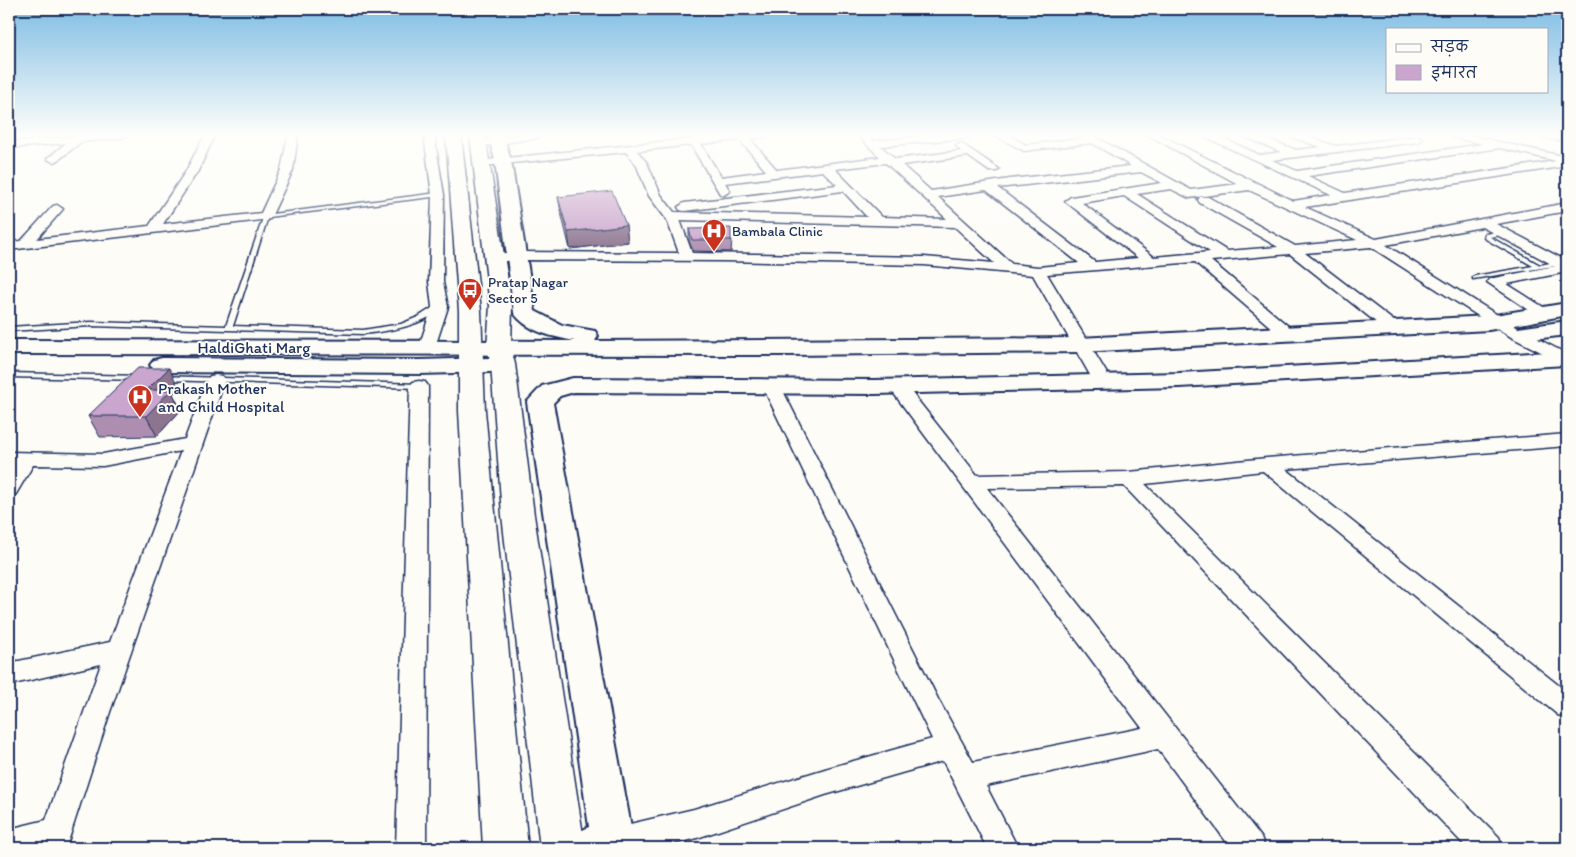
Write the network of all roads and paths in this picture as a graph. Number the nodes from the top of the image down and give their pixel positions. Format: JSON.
{"nodes":[{"id":1,"x":189,"y":175,"type":"edge"},
{"id":2,"x":285,"y":175,"type":"edge"},
{"id":3,"x":434,"y":175,"type":"edge"},
{"id":4,"x":481,"y":175,"type":"edge"},
{"id":5,"x":490,"y":175,"type":"edge"},
{"id":6,"x":646,"y":175,"type":"edge"},
{"id":7,"x":713,"y":175,"type":"edge"},
{"id":8,"x":760,"y":175,"type":"edge"},
{"id":9,"x":835,"y":175,"type":"edge"},
{"id":10,"x":907,"y":175,"type":"edge"},
{"id":11,"x":1083,"y":175,"type":"edge"},
{"id":12,"x":1155,"y":175,"type":"edge"},
{"id":13,"x":1230,"y":175,"type":"edge"},
{"id":14,"x":1294,"y":175,"type":"edge"},
{"id":15,"x":1484,"y":175,"type":"edge"},
{"id":16,"x":717,"y":181,"type":"junction"},
{"id":17,"x":847,"y":186,"type":"junction"},
{"id":18,"x":989,"y":186,"type":"junction"},
{"id":19,"x":1174,"y":186,"type":"junction"},
{"id":20,"x":1251,"y":186,"type":"junction"},
{"id":21,"x":787,"y":193,"type":"junction"},
{"id":22,"x":1127,"y":193,"type":"junction"},
{"id":23,"x":929,"y":195,"type":"junction"},
{"id":24,"x":438,"y":196,"type":"junction"},
{"id":25,"x":1344,"y":197,"type":"junction"},
{"id":26,"x":730,"y":200,"type":"junction"},
{"id":27,"x":1204,"y":200,"type":"dead end"},
{"id":28,"x":1291,"y":205,"type":"junction"},
{"id":29,"x":1567,"y":207,"type":"edge"},
{"id":30,"x":57,"y":209,"type":"dead end"},
{"id":31,"x":668,"y":212,"type":"junction"},
{"id":32,"x":266,"y":216,"type":"junction"},
{"id":33,"x":811,"y":219,"type":"junction"},
{"id":34,"x":877,"y":220,"type":"junction"},
{"id":35,"x":1483,"y":222,"type":"junction"},
{"id":36,"x":959,"y":223,"type":"junction"},
{"id":37,"x":154,"y":228,"type":"junction"},
{"id":38,"x":1503,"y":233,"type":"junction"},
{"id":39,"x":1374,"y":243,"type":"junction"},
{"id":40,"x":26,"y":244,"type":"junction"},
{"id":41,"x":9,"y":246,"type":"edge"},
{"id":42,"x":1293,"y":250,"type":"junction"},
{"id":43,"x":1225,"y":256,"type":"junction"},
{"id":44,"x":506,"y":257,"type":"junction"},
{"id":45,"x":687,"y":257,"type":"junction"},
{"id":46,"x":1199,"y":258,"type":"junction"},
{"id":47,"x":1152,"y":262,"type":"junction"},
{"id":48,"x":1538,"y":266,"type":"junction"},
{"id":49,"x":1565,"y":266,"type":"edge"},
{"id":50,"x":1093,"y":267,"type":"junction"},
{"id":51,"x":1009,"y":269,"type":"junction"},
{"id":52,"x":1038,"y":271,"type":"junction"},
{"id":53,"x":1475,"y":278,"type":"dead end"},
{"id":54,"x":440,"y":307,"type":"junction"},
{"id":55,"x":1567,"y":309,"type":"edge"},
{"id":56,"x":1543,"y":313,"type":"junction"},
{"id":57,"x":1497,"y":322,"type":"junction"},
{"id":58,"x":229,"y":327,"type":"junction"},
{"id":59,"x":1392,"y":328,"type":"junction"},
{"id":60,"x":1567,"y":328,"type":"edge"},
{"id":61,"x":9,"y":329,"type":"edge"},
{"id":62,"x":1288,"y":334,"type":"junction"},
{"id":63,"x":1517,"y":334,"type":"junction"},
{"id":64,"x":9,"y":347,"type":"edge"},
{"id":65,"x":427,"y":347,"type":"junction"},
{"id":66,"x":648,"y":348,"type":"junction"},
{"id":67,"x":1084,"y":352,"type":"junction"},
{"id":68,"x":485,"y":356,"type":"junction"},
{"id":69,"x":1566,"y":359,"type":"edge"},
{"id":70,"x":9,"y":364,"type":"edge"},
{"id":71,"x":9,"y":376,"type":"edge"},
{"id":72,"x":150,"y":378,"type":"edge"},
{"id":73,"x":159,"y":378,"type":"edge"},
{"id":74,"x":216,"y":380,"type":"junction"},
{"id":75,"x":1103,"y":382,"type":"junction"},
{"id":76,"x":419,"y":386,"type":"joint"},
{"id":77,"x":898,"y":386,"type":"junction"},
{"id":78,"x":772,"y":387,"type":"junction"},
{"id":79,"x":1567,"y":440,"type":"edge"},
{"id":80,"x":194,"y":443,"type":"junction"},
{"id":81,"x":18,"y":459,"type":"edge"},
{"id":82,"x":1267,"y":464,"type":"junction"},
{"id":83,"x":1129,"y":479,"type":"junction"},
{"id":84,"x":971,"y":482,"type":"junction"},
{"id":85,"x":9,"y":489,"type":"edge"},
{"id":86,"x":119,"y":650,"type":"junction"},
{"id":87,"x":9,"y":674,"type":"edge"},
{"id":88,"x":1567,"y":707,"type":"edge"},
{"id":89,"x":1165,"y":735,"type":"junction"},
{"id":90,"x":950,"y":747,"type":"junction"},
{"id":91,"x":965,"y":777,"type":"junction"},
{"id":92,"x":53,"y":840,"type":"edge"},
{"id":93,"x":9,"y":844,"type":"edge"},
{"id":94,"x":606,"y":846,"type":"edge"},
{"id":95,"x":411,"y":848,"type":"edge"},
{"id":96,"x":506,"y":848,"type":"edge"},
{"id":97,"x":563,"y":848,"type":"edge"},
{"id":98,"x":1003,"y":848,"type":"edge"},
{"id":99,"x":1250,"y":848,"type":"edge"},
{"id":100,"x":1488,"y":848,"type":"edge"}],
"edges":[{"from":1,"to":37,"type":"street"},
{"from":2,"to":32,"type":"street"},
{"from":3,"to":24,"type":"street"},
{"from":4,"to":68,"type":"highway"},
{"from":5,"to":44,"type":"highway"},
{"from":6,"to":31,"type":"street"},
{"from":7,"to":16,"type":"street"},
{"from":8,"to":16,"type":"street"},
{"from":9,"to":17,"type":"street"},
{"from":10,"to":23,"type":"street"},
{"from":11,"to":18,"type":"street"},
{"from":12,"to":19,"type":"street"},
{"from":13,"to":20,"type":"street"},
{"from":14,"to":25,"type":"street"},
{"from":15,"to":25,"type":"street"},
{"from":16,"to":26,"type":"street"},
{"from":17,"to":21,"type":"street"},
{"from":17,"to":34,"type":"street"},
{"from":18,"to":23,"type":"street"},
{"from":18,"to":50,"type":"street"},
{"from":19,"to":20,"type":"street"},
{"from":19,"to":22,"type":"street"},
{"from":20,"to":28,"type":"street"},
{"from":21,"to":26,"type":"street"},
{"from":21,"to":33,"type":"street"},
{"from":22,"to":43,"type":"street"},
{"from":22,"to":47,"type":"street"},
{"from":23,"to":36,"type":"street"},
{"from":24,"to":32,"type":"lane"},
{"from":24,"to":54,"type":"street"},
{"from":25,"to":28,"type":"street"},
{"from":26,"to":31,"type":"street"},
{"from":27,"to":42,"type":"street"},
{"from":28,"to":39,"type":"street"},
{"from":29,"to":35,"type":"street"},
{"from":30,"to":40,"type":"street"},
{"from":31,"to":33,"type":"street"},
{"from":31,"to":45,"type":"street"},
{"from":32,"to":37,"type":"street"},
{"from":32,"to":58,"type":"lane"},
{"from":33,"to":34,"type":"street"},
{"from":34,"to":36,"type":"street"},
{"from":35,"to":38,"type":"street"},
{"from":35,"to":39,"type":"street"},
{"from":36,"to":51,"type":"street"},
{"from":37,"to":40,"type":"street"},
{"from":38,"to":48,"type":"lane"},
{"from":38,"to":49,"type":"street"},
{"from":39,"to":42,"type":"street"},
{"from":39,"to":57,"type":"street"},
{"from":40,"to":41,"type":"street"},
{"from":42,"to":43,"type":"street"},
{"from":42,"to":59,"type":"street"},
{"from":43,"to":46,"type":"street"},
{"from":44,"to":45,"type":"street"},
{"from":44,"to":66,"type":"street"},
{"from":44,"to":68,"type":"highway"},
{"from":45,"to":51,"type":"street"},
{"from":46,"to":47,"type":"street"},
{"from":46,"to":62,"type":"street"},
{"from":47,"to":50,"type":"street"},
{"from":48,"to":49,"type":"lane"},
{"from":48,"to":53,"type":"lane"},
{"from":49,"to":56,"type":"street"},
{"from":50,"to":52,"type":"street"},
{"from":51,"to":52,"type":"street"},
{"from":52,"to":67,"type":"street"},
{"from":54,"to":58,"type":"lane"},
{"from":54,"to":65,"type":"street"},
{"from":55,"to":56,"type":"street"},
{"from":56,"to":57,"type":"street"},
{"from":57,"to":59,"type":"street"},
{"from":57,"to":63,"type":"street"},
{"from":58,"to":61,"type":"lane"},
{"from":59,"to":62,"type":"street"},
{"from":60,"to":63,"type":"street"},
{"from":62,"to":67,"type":"street"},
{"from":63,"to":67,"type":"street"},
{"from":63,"to":69,"type":"street"},
{"from":64,"to":65,"type":"street","name":"HaldiGhati Marg"},
{"from":65,"to":68,"type":"street","name":"HaldiGhati Marg"},
{"from":66,"to":67,"type":"street"},
{"from":66,"to":68,"type":"street"},
{"from":67,"to":68,"type":"street"},
{"from":67,"to":75,"type":"street"},
{"from":68,"to":70,"type":"street","name":"HaldiGhati Marg"},
{"from":68,"to":96,"type":"highway"},
{"from":68,"to":97,"type":"highway"},
{"from":69,"to":75,"type":"street"},
{"from":71,"to":72,"type":"lane"},
{"from":73,"to":74,"type":"lane"},
{"from":74,"to":76,"type":"lane"},
{"from":74,"to":80,"type":"street"},
{"from":75,"to":77,"type":"street"},
{"from":76,"to":95,"type":"street"},
{"from":77,"to":78,"type":"street"},
{"from":77,"to":84,"type":"street"},
{"from":78,"to":90,"type":"street"},
{"from":78,"to":94,"type":"street"},
{"from":79,"to":82,"type":"street"},
{"from":80,"to":81,"type":"street"},
{"from":80,"to":86,"type":"street"},
{"from":81,"to":85,"type":"street"},
{"from":82,"to":83,"type":"street"},
{"from":82,"to":88,"type":"street"},
{"from":83,"to":84,"type":"street"},
{"from":83,"to":100,"type":"street"},
{"from":84,"to":89,"type":"street"},
{"from":86,"to":87,"type":"street"},
{"from":86,"to":92,"type":"street"},
{"from":89,"to":91,"type":"street"},
{"from":89,"to":99,"type":"street"},
{"from":90,"to":91,"type":"street"},
{"from":90,"to":94,"type":"street"},
{"from":91,"to":98,"type":"street"},
{"from":92,"to":93,"type":"street"}]}
